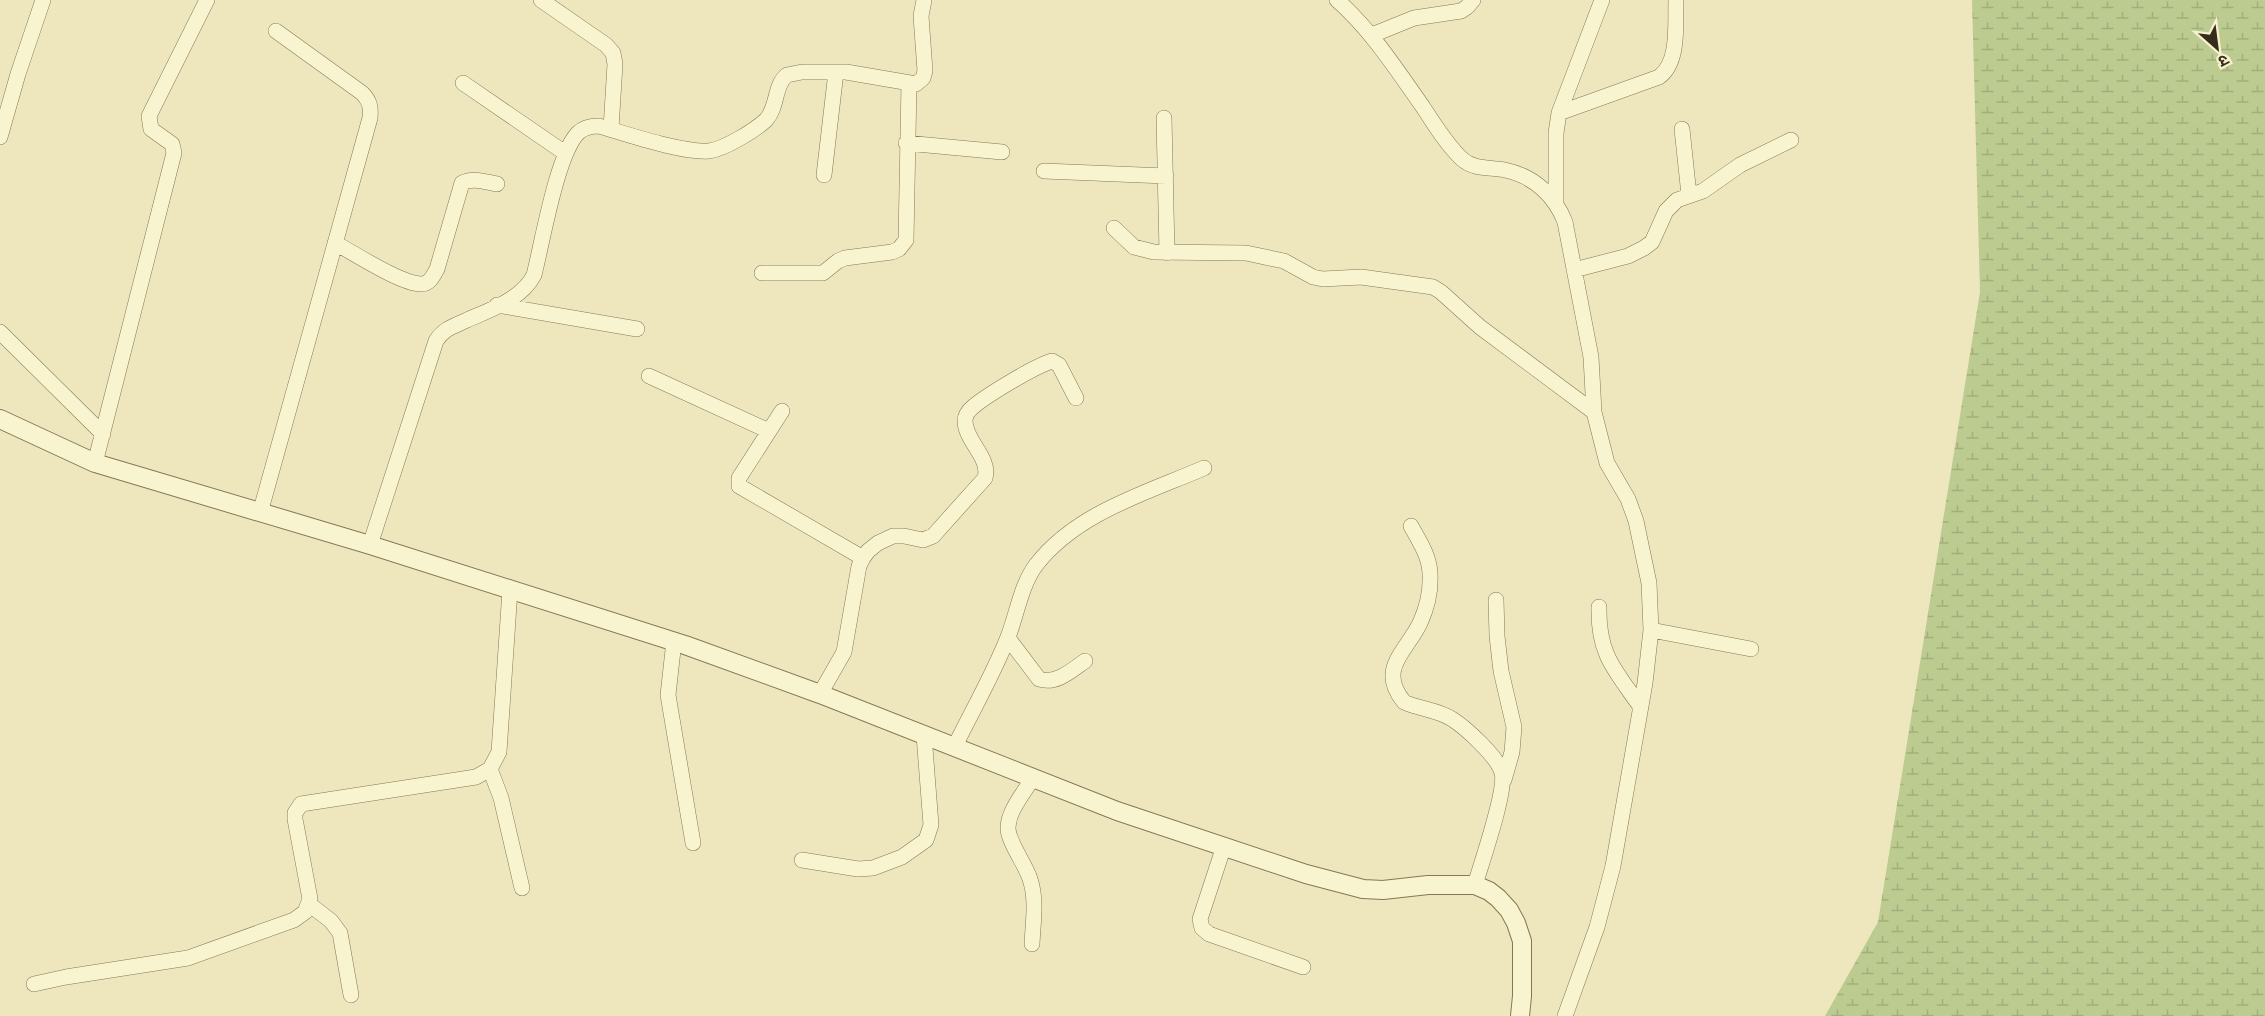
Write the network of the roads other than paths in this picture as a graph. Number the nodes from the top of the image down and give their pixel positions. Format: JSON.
{"nodes":[{"id":1,"x":43,"y":0,"type":"edge"},
{"id":2,"x":207,"y":0,"type":"edge"},
{"id":3,"x":541,"y":0,"type":"edge"},
{"id":4,"x":924,"y":0,"type":"edge"},
{"id":5,"x":1337,"y":0,"type":"edge"},
{"id":6,"x":1473,"y":0,"type":"edge"},
{"id":7,"x":1602,"y":0,"type":"edge"},
{"id":8,"x":1676,"y":0,"type":"edge"},
{"id":9,"x":276,"y":31,"type":"dead end"},
{"id":10,"x":1372,"y":35,"type":"junction"},
{"id":11,"x":836,"y":72,"type":"junction"},
{"id":12,"x":463,"y":83,"type":"dead end"},
{"id":13,"x":909,"y":84,"type":"junction"},
{"id":14,"x":1559,"y":113,"type":"junction"},
{"id":15,"x":1164,"y":118,"type":"dead end"},
{"id":16,"x":611,"y":129,"type":"junction"},
{"id":17,"x":1682,"y":129,"type":"dead end"},
{"id":18,"x":0,"y":137,"type":"edge"},
{"id":19,"x":1791,"y":140,"type":"dead end"},
{"id":20,"x":906,"y":143,"type":"junction"},
{"id":21,"x":1002,"y":152,"type":"dead end"},
{"id":22,"x":565,"y":153,"type":"junction"},
{"id":23,"x":1044,"y":171,"type":"dead end"},
{"id":24,"x":824,"y":176,"type":"dead end"},
{"id":25,"x":1166,"y":176,"type":"junction"},
{"id":26,"x":497,"y":184,"type":"dead end"},
{"id":27,"x":1689,"y":195,"type":"junction"},
{"id":28,"x":1556,"y":201,"type":"junction"},
{"id":29,"x":1114,"y":228,"type":"dead end"},
{"id":30,"x":335,"y":243,"type":"junction"},
{"id":31,"x":1167,"y":253,"type":"junction"},
{"id":32,"x":1574,"y":270,"type":"junction"},
{"id":33,"x":762,"y":273,"type":"dead end"},
{"id":34,"x":497,"y":305,"type":"junction"},
{"id":35,"x":637,"y":329,"type":"dead end"},
{"id":36,"x":0,"y":332,"type":"edge"},
{"id":37,"x":649,"y":376,"type":"dead end"},
{"id":38,"x":1076,"y":398,"type":"dead end"},
{"id":39,"x":782,"y":411,"type":"dead end"},
{"id":40,"x":1594,"y":412,"type":"junction"},
{"id":41,"x":0,"y":419,"type":"edge"},
{"id":42,"x":769,"y":431,"type":"junction"},
{"id":43,"x":103,"y":434,"type":"junction"},
{"id":44,"x":95,"y":463,"type":"junction"},
{"id":45,"x":1204,"y":468,"type":"dead end"},
{"id":46,"x":260,"y":513,"type":"junction"},
{"id":47,"x":1411,"y":526,"type":"dead end"},
{"id":48,"x":370,"y":546,"type":"junction"},
{"id":49,"x":863,"y":558,"type":"junction"},
{"id":50,"x":510,"y":590,"type":"junction"},
{"id":51,"x":1496,"y":600,"type":"dead end"},
{"id":52,"x":1599,"y":607,"type":"dead end"},
{"id":53,"x":1650,"y":630,"type":"junction"},
{"id":54,"x":1008,"y":638,"type":"junction"},
{"id":55,"x":674,"y":641,"type":"junction"},
{"id":56,"x":1751,"y":649,"type":"dead end"},
{"id":57,"x":1085,"y":661,"type":"dead end"},
{"id":58,"x":820,"y":694,"type":"junction"},
{"id":59,"x":1640,"y":706,"type":"junction"},
{"id":60,"x":924,"y":735,"type":"junction"},
{"id":61,"x":954,"y":748,"type":"junction"},
{"id":62,"x":490,"y":769,"type":"junction"},
{"id":63,"x":1032,"y":778,"type":"junction"},
{"id":64,"x":1504,"y":781,"type":"junction"},
{"id":65,"x":693,"y":843,"type":"dead end"},
{"id":66,"x":1224,"y":846,"type":"junction"},
{"id":67,"x":802,"y":860,"type":"dead end"},
{"id":68,"x":1474,"y":885,"type":"junction"},
{"id":69,"x":522,"y":888,"type":"dead end"},
{"id":70,"x":309,"y":904,"type":"junction"},
{"id":71,"x":1032,"y":944,"type":"dead end"},
{"id":72,"x":1303,"y":967,"type":"dead end"},
{"id":73,"x":34,"y":984,"type":"dead end"},
{"id":74,"x":351,"y":995,"type":"dead end"},
{"id":75,"x":1520,"y":1016,"type":"edge"},
{"id":76,"x":1565,"y":1016,"type":"edge"}],
"edges":[{"from":1,"to":18,"type":"street"},
{"from":2,"to":43,"type":"street"},
{"from":3,"to":16,"type":"street"},
{"from":4,"to":13,"type":"street"},
{"from":5,"to":10,"type":"street"},
{"from":6,"to":10,"type":"street"},
{"from":7,"to":14,"type":"street"},
{"from":8,"to":14,"type":"street"},
{"from":9,"to":30,"type":"street"},
{"from":10,"to":28,"type":"street"},
{"from":11,"to":13,"type":"street"},
{"from":11,"to":16,"type":"street"},
{"from":11,"to":24,"type":"street"},
{"from":12,"to":22,"type":"street"},
{"from":13,"to":20,"type":"street"},
{"from":14,"to":28,"type":"street"},
{"from":15,"to":25,"type":"street"},
{"from":16,"to":22,"type":"street"},
{"from":17,"to":27,"type":"street"},
{"from":19,"to":27,"type":"street"},
{"from":20,"to":21,"type":"street"},
{"from":20,"to":33,"type":"street"},
{"from":22,"to":34,"type":"street"},
{"from":23,"to":25,"type":"street"},
{"from":25,"to":31,"type":"street"},
{"from":26,"to":30,"type":"street"},
{"from":27,"to":32,"type":"street"},
{"from":28,"to":32,"type":"street"},
{"from":29,"to":31,"type":"street"},
{"from":30,"to":46,"type":"street"},
{"from":31,"to":40,"type":"street"},
{"from":32,"to":40,"type":"street"},
{"from":34,"to":35,"type":"street"},
{"from":34,"to":48,"type":"street"},
{"from":36,"to":43,"type":"street"},
{"from":37,"to":42,"type":"street"},
{"from":38,"to":49,"type":"street"},
{"from":39,"to":42,"type":"street"},
{"from":40,"to":53,"type":"street"},
{"from":41,"to":44,"type":"street"},
{"from":42,"to":49,"type":"street"},
{"from":43,"to":44,"type":"street"},
{"from":44,"to":46,"type":"street"},
{"from":45,"to":54,"type":"street"},
{"from":46,"to":48,"type":"street"},
{"from":47,"to":64,"type":"street"},
{"from":48,"to":50,"type":"street"},
{"from":49,"to":58,"type":"street"},
{"from":50,"to":55,"type":"street"},
{"from":50,"to":62,"type":"street"},
{"from":51,"to":64,"type":"street"},
{"from":52,"to":59,"type":"street"},
{"from":53,"to":56,"type":"street"},
{"from":53,"to":59,"type":"street"},
{"from":54,"to":57,"type":"street"},
{"from":54,"to":61,"type":"street"},
{"from":55,"to":58,"type":"street"},
{"from":55,"to":65,"type":"street"},
{"from":58,"to":60,"type":"street"},
{"from":59,"to":76,"type":"street"},
{"from":60,"to":61,"type":"street"},
{"from":60,"to":67,"type":"street"},
{"from":61,"to":63,"type":"street"},
{"from":62,"to":69,"type":"street"},
{"from":62,"to":70,"type":"street"},
{"from":63,"to":66,"type":"street"},
{"from":63,"to":71,"type":"street"},
{"from":64,"to":68,"type":"street"},
{"from":66,"to":68,"type":"street"},
{"from":66,"to":72,"type":"street"},
{"from":68,"to":75,"type":"street"},
{"from":70,"to":73,"type":"street"},
{"from":70,"to":74,"type":"street"}]}
